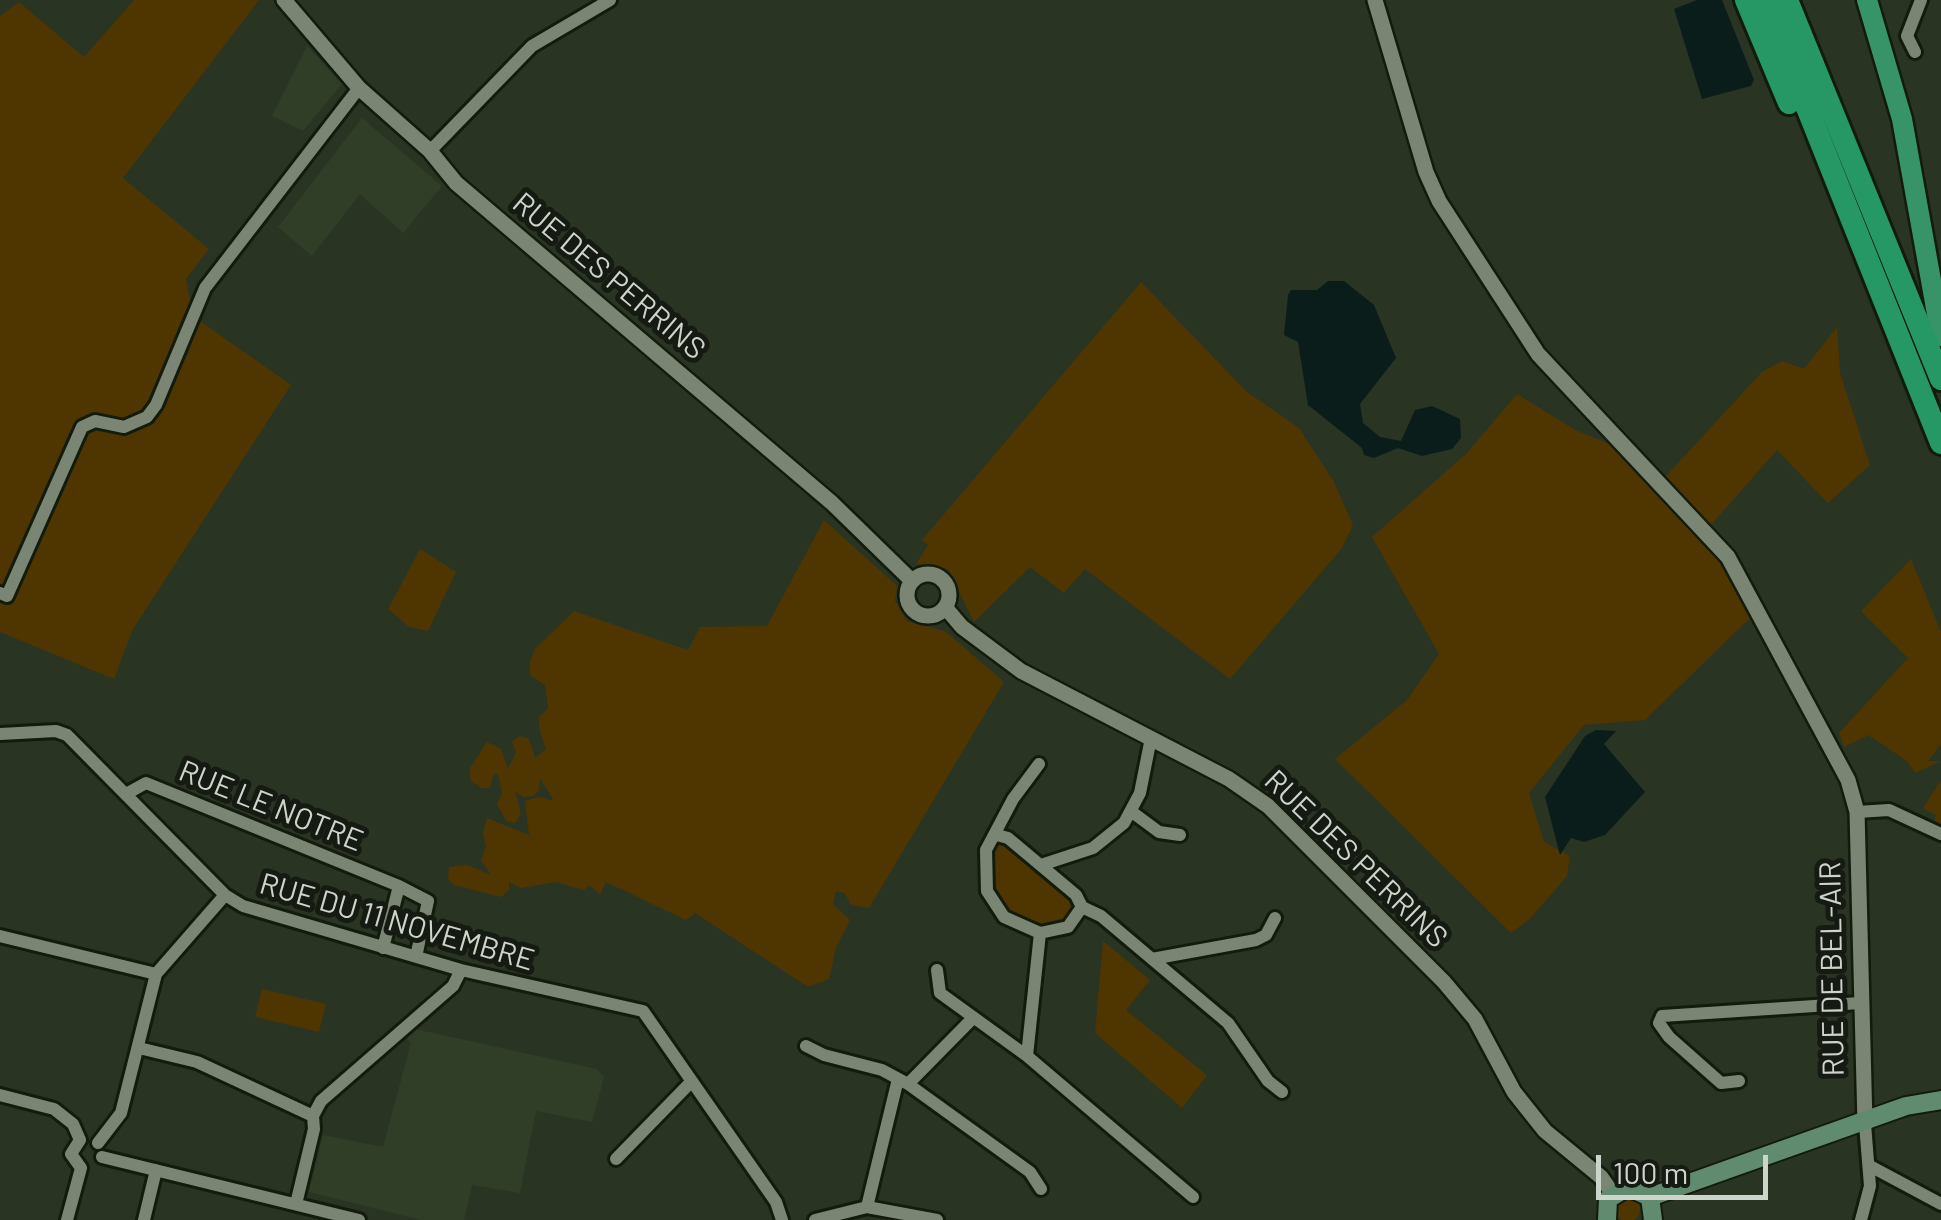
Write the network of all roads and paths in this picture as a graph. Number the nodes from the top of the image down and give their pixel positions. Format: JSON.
{"nodes":[{"id":1,"x":284,"y":0,"type":"edge"},
{"id":2,"x":610,"y":0,"type":"edge"},
{"id":3,"x":1375,"y":0,"type":"edge"},
{"id":4,"x":1746,"y":0,"type":"edge"},
{"id":5,"x":1764,"y":0,"type":"edge"},
{"id":6,"x":1788,"y":0,"type":"edge"},
{"id":7,"x":1867,"y":0,"type":"edge"},
{"id":8,"x":1921,"y":0,"type":"edge"},
{"id":9,"x":1915,"y":52,"type":"dead end"},
{"id":10,"x":359,"y":88,"type":"junction"},
{"id":11,"x":1825,"y":150,"type":"junction"},
{"id":12,"x":430,"y":151,"type":"junction"},
{"id":13,"x":1941,"y":336,"type":"edge"},
{"id":14,"x":1941,"y":379,"type":"edge"},
{"id":15,"x":1941,"y":443,"type":"edge"},
{"id":16,"x":912,"y":581,"type":"junction"},
{"id":17,"x":0,"y":593,"type":"edge"},
{"id":18,"x":945,"y":607,"type":"junction"},
{"id":19,"x":0,"y":734,"type":"edge"},
{"id":20,"x":1151,"y":738,"type":"junction"},
{"id":21,"x":1039,"y":764,"type":"dead end"},
{"id":22,"x":126,"y":794,"type":"junction"},
{"id":23,"x":1132,"y":812,"type":"junction"},
{"id":24,"x":1856,"y":812,"type":"junction"},
{"id":25,"x":1180,"y":834,"type":"dead end"},
{"id":26,"x":1941,"y":834,"type":"edge"},
{"id":27,"x":998,"y":835,"type":"junction"},
{"id":28,"x":1041,"y":864,"type":"junction"},
{"id":29,"x":400,"y":886,"type":"junction"},
{"id":30,"x":225,"y":895,"type":"junction"},
{"id":31,"x":1082,"y":908,"type":"junction"},
{"id":32,"x":1275,"y":918,"type":"dead end"},
{"id":33,"x":1040,"y":933,"type":"junction"},
{"id":34,"x":0,"y":936,"type":"edge"},
{"id":35,"x":383,"y":948,"type":"junction"},
{"id":36,"x":416,"y":957,"type":"junction"},
{"id":37,"x":1152,"y":958,"type":"junction"},
{"id":38,"x":461,"y":970,"type":"junction"},
{"id":39,"x":938,"y":970,"type":"dead end"},
{"id":40,"x":156,"y":974,"type":"junction"},
{"id":41,"x":1860,"y":1003,"type":"junction"},
{"id":42,"x":972,"y":1019,"type":"junction"},
{"id":43,"x":806,"y":1046,"type":"dead end"},
{"id":44,"x":138,"y":1048,"type":"junction"},
{"id":45,"x":1027,"y":1056,"type":"junction"},
{"id":46,"x":692,"y":1081,"type":"junction"},
{"id":47,"x":1738,"y":1081,"type":"dead end"},
{"id":48,"x":903,"y":1082,"type":"junction"},
{"id":49,"x":1282,"y":1092,"type":"dead end"},
{"id":50,"x":0,"y":1095,"type":"edge"},
{"id":51,"x":1941,"y":1104,"type":"edge"},
{"id":52,"x":312,"y":1116,"type":"junction"},
{"id":53,"x":1865,"y":1124,"type":"junction"},
{"id":54,"x":80,"y":1140,"type":"junction"},
{"id":55,"x":98,"y":1143,"type":"junction"},
{"id":56,"x":102,"y":1158,"type":"junction"},
{"id":57,"x":616,"y":1159,"type":"dead end"},
{"id":58,"x":1870,"y":1166,"type":"junction"},
{"id":59,"x":81,"y":1168,"type":"junction"},
{"id":60,"x":156,"y":1170,"type":"junction"},
{"id":61,"x":1041,"y":1189,"type":"dead end"},
{"id":62,"x":1613,"y":1194,"type":"junction"},
{"id":63,"x":1193,"y":1197,"type":"dead end"},
{"id":64,"x":296,"y":1204,"type":"junction"},
{"id":65,"x":1941,"y":1204,"type":"edge"},
{"id":66,"x":866,"y":1207,"type":"junction"},
{"id":67,"x":1653,"y":1209,"type":"edge"},
{"id":68,"x":1601,"y":1218,"type":"edge"},
{"id":69,"x":67,"y":1220,"type":"edge"},
{"id":70,"x":144,"y":1220,"type":"edge"},
{"id":71,"x":358,"y":1220,"type":"edge"},
{"id":72,"x":782,"y":1220,"type":"edge"},
{"id":73,"x":815,"y":1220,"type":"edge"},
{"id":74,"x":937,"y":1220,"type":"edge"},
{"id":75,"x":1861,"y":1220,"type":"edge"}],
"edges":[{"from":1,"to":10,"type":"street","name":"RUE DES PERRINS"},
{"from":2,"to":12,"type":"street"},
{"from":3,"to":24,"type":"street","name":"RUE DE BEL-AIR"},
{"from":4,"to":11,"type":"highway"},
{"from":5,"to":11,"type":"highway"},
{"from":6,"to":14,"type":"highway"},
{"from":7,"to":13,"type":"highway"},
{"from":8,"to":9,"type":"street"},
{"from":10,"to":12,"type":"street","name":"RUE DES PERRINS"},
{"from":10,"to":17,"type":"street"},
{"from":11,"to":15,"type":"highway"},
{"from":12,"to":16,"type":"street","name":"RUE DES PERRINS"},
{"from":16,"to":18,"type":"street"},
{"from":16,"to":18,"type":"street"},
{"from":18,"to":20,"type":"street","name":"RUE DES PERRINS"},
{"from":19,"to":22,"type":"street","name":"RUE DU 11 NOVEMBRE"},
{"from":20,"to":23,"type":"street"},
{"from":20,"to":62,"type":"street","name":"RUE DES PERRINS"},
{"from":21,"to":27,"type":"street"},
{"from":22,"to":29,"type":"street","name":"RUE LE NOTRE"},
{"from":22,"to":30,"type":"street","name":"RUE DU 11 NOVEMBRE"},
{"from":23,"to":25,"type":"street"},
{"from":23,"to":28,"type":"street"},
{"from":24,"to":26,"type":"street"},
{"from":24,"to":41,"type":"street","name":"RUE DE BEL-AIR"},
{"from":27,"to":28,"type":"street"},
{"from":27,"to":33,"type":"street"},
{"from":28,"to":31,"type":"street"},
{"from":29,"to":35,"type":"street"},
{"from":29,"to":36,"type":"street"},
{"from":30,"to":35,"type":"street","name":"RUE DU 11 NOVEMBRE"},
{"from":30,"to":40,"type":"street"},
{"from":31,"to":33,"type":"street"},
{"from":31,"to":37,"type":"street"},
{"from":32,"to":37,"type":"street"},
{"from":33,"to":45,"type":"street"},
{"from":34,"to":40,"type":"street"},
{"from":35,"to":36,"type":"street","name":"RUE DU 11 NOVEMBRE"},
{"from":36,"to":38,"type":"street","name":"RUE DU 11 NOVEMBRE"},
{"from":37,"to":49,"type":"street"},
{"from":38,"to":46,"type":"street","name":"RUE DU 11 NOVEMBRE"},
{"from":38,"to":52,"type":"street"},
{"from":39,"to":42,"type":"street"},
{"from":40,"to":44,"type":"street"},
{"from":41,"to":47,"type":"street"},
{"from":41,"to":53,"type":"street","name":"RUE DE BEL-AIR"},
{"from":42,"to":45,"type":"street"},
{"from":42,"to":48,"type":"street"},
{"from":43,"to":48,"type":"street"},
{"from":44,"to":52,"type":"street"},
{"from":44,"to":55,"type":"street"},
{"from":45,"to":63,"type":"street"},
{"from":46,"to":57,"type":"street"},
{"from":46,"to":72,"type":"street","name":"RUE DU 11 NOVEMBRE"},
{"from":48,"to":61,"type":"street"},
{"from":48,"to":66,"type":"street"},
{"from":50,"to":54,"type":"street"},
{"from":51,"to":53,"type":"main road"},
{"from":52,"to":64,"type":"street"},
{"from":53,"to":58,"type":"street"},
{"from":53,"to":67,"type":"main road"},
{"from":54,"to":55,"type":"street"},
{"from":54,"to":59,"type":"street"},
{"from":55,"to":56,"type":"street"},
{"from":56,"to":59,"type":"street"},
{"from":56,"to":60,"type":"street"},
{"from":58,"to":65,"type":"street"},
{"from":58,"to":75,"type":"street"},
{"from":59,"to":69,"type":"street"},
{"from":60,"to":64,"type":"street"},
{"from":60,"to":70,"type":"street"},
{"from":62,"to":67,"type":"main road"},
{"from":62,"to":68,"type":"main road"},
{"from":64,"to":71,"type":"street"},
{"from":66,"to":73,"type":"street"},
{"from":66,"to":74,"type":"street"}]}
